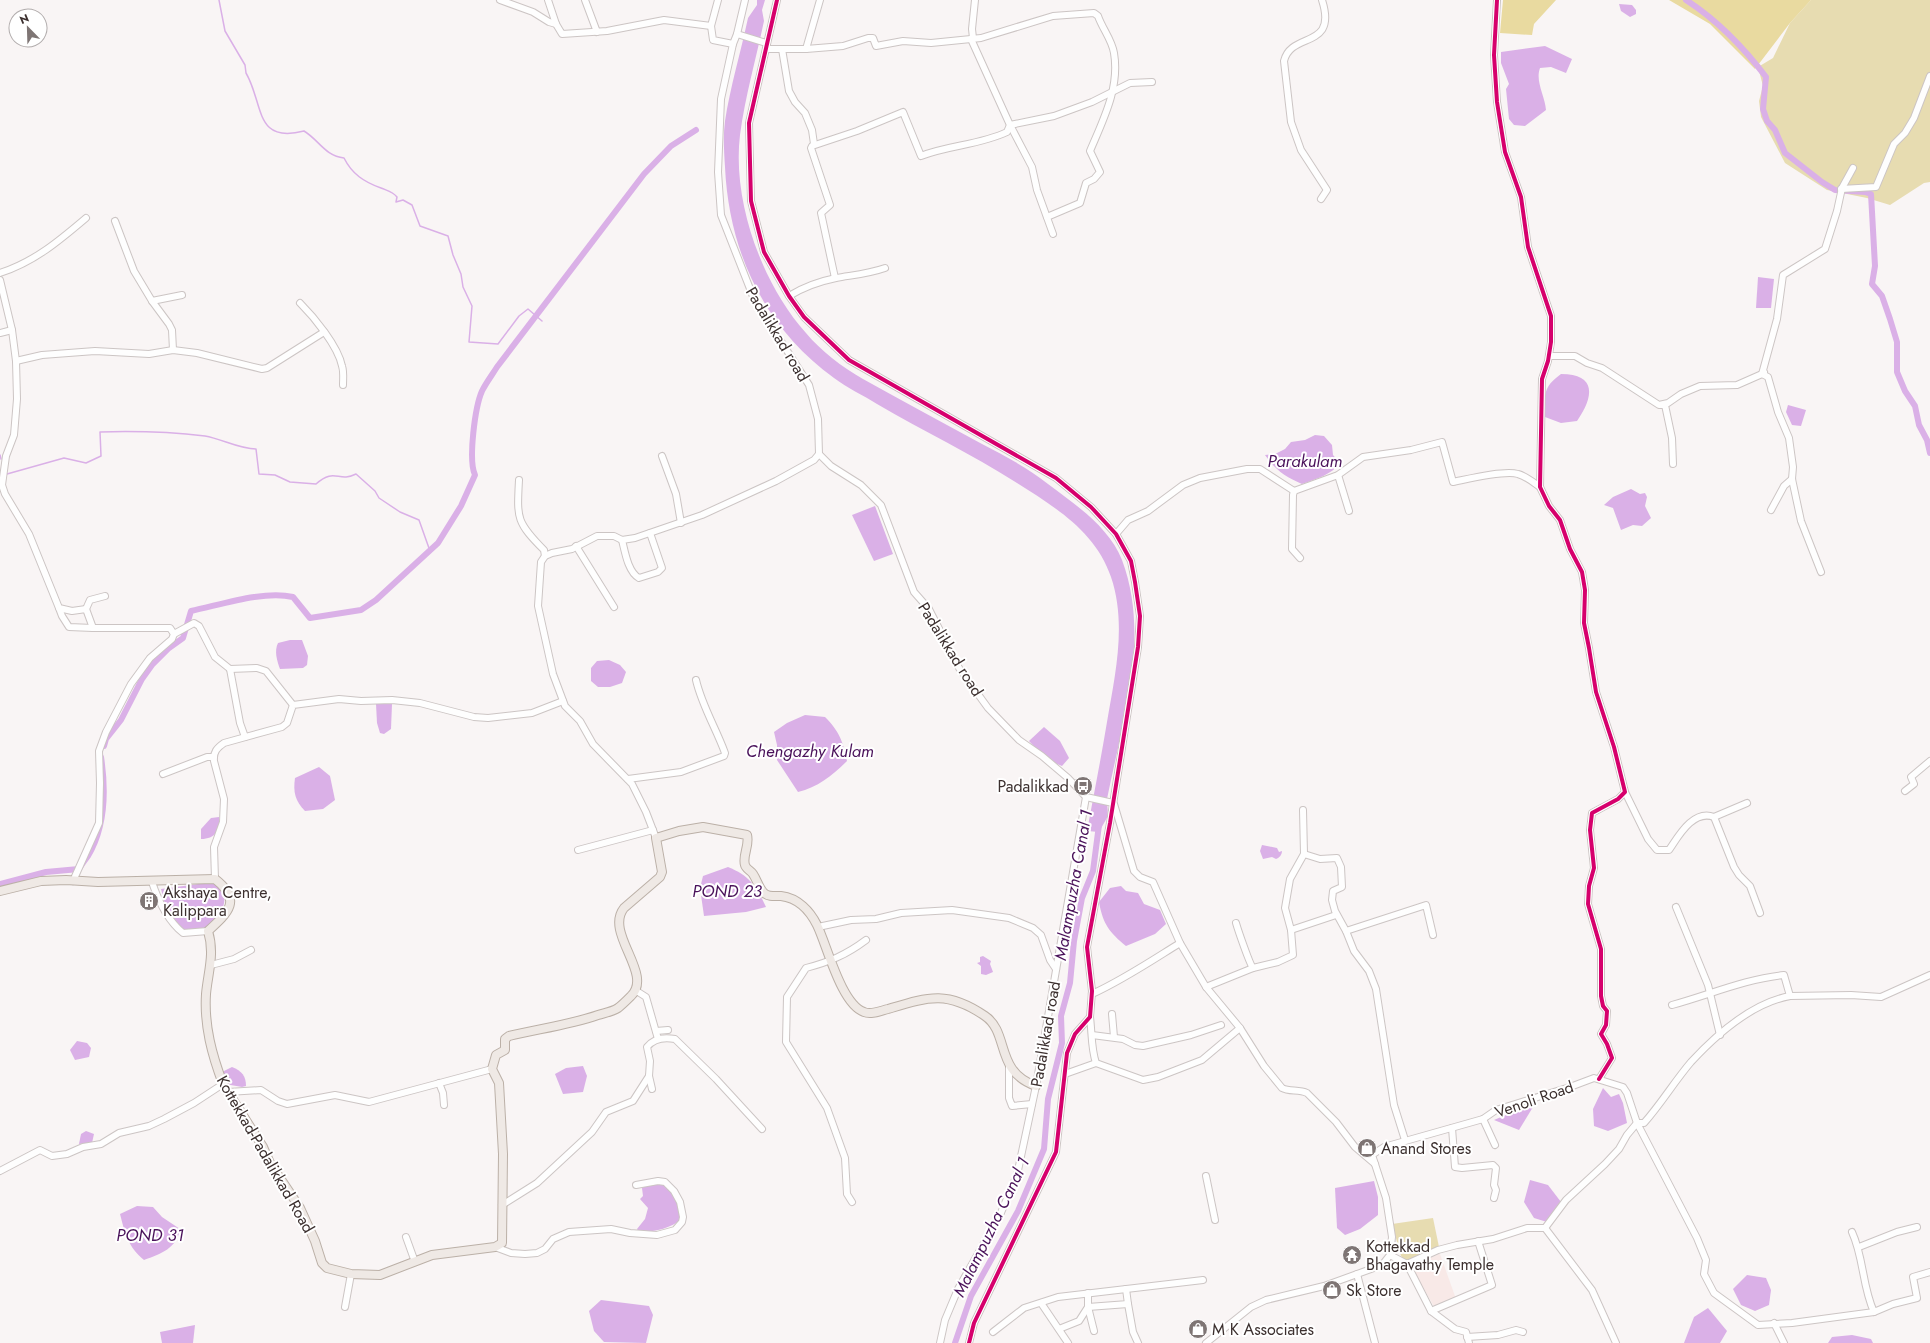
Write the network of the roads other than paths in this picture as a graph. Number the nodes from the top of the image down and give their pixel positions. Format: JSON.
{"nodes":[{"id":1,"x":500,"y":0,"type":"edge"},
{"id":2,"x":548,"y":0,"type":"edge"},
{"id":3,"x":585,"y":0,"type":"edge"},
{"id":4,"x":718,"y":0,"type":"edge"},
{"id":5,"x":745,"y":0,"type":"edge"},
{"id":6,"x":777,"y":0,"type":"edge"},
{"id":7,"x":820,"y":0,"type":"edge"},
{"id":8,"x":975,"y":0,"type":"edge"},
{"id":9,"x":1322,"y":0,"type":"edge"},
{"id":10,"x":1497,"y":0,"type":"edge"},
{"id":11,"x":556,"y":24,"type":"junction"},
{"id":12,"x":711,"y":26,"type":"junction"},
{"id":13,"x":597,"y":32,"type":"junction"},
{"id":14,"x":737,"y":34,"type":"junction"},
{"id":15,"x":971,"y":39,"type":"junction"},
{"id":16,"x":733,"y":44,"type":"junction"},
{"id":17,"x":766,"y":46,"type":"junction"},
{"id":18,"x":782,"y":49,"type":"junction"},
{"id":19,"x":806,"y":49,"type":"junction"},
{"id":20,"x":1930,"y":76,"type":"edge"},
{"id":21,"x":1152,"y":82,"type":"dead end"},
{"id":22,"x":1113,"y":90,"type":"junction"},
{"id":23,"x":1010,"y":125,"type":"junction"},
{"id":24,"x":814,"y":144,"type":"junction"},
{"id":25,"x":1853,"y":168,"type":"dead end"},
{"id":26,"x":1840,"y":191,"type":"junction"},
{"id":27,"x":1321,"y":199,"type":"dead end"},
{"id":28,"x":1047,"y":217,"type":"junction"},
{"id":29,"x":86,"y":218,"type":"dead end"},
{"id":30,"x":115,"y":222,"type":"dead end"},
{"id":31,"x":1053,"y":234,"type":"dead end"},
{"id":32,"x":885,"y":268,"type":"dead end"},
{"id":33,"x":0,"y":273,"type":"edge"},
{"id":34,"x":835,"y":278,"type":"junction"},
{"id":35,"x":0,"y":280,"type":"edge"},
{"id":36,"x":182,"y":295,"type":"dead end"},
{"id":37,"x":789,"y":296,"type":"junction"},
{"id":38,"x":152,"y":301,"type":"junction"},
{"id":39,"x":300,"y":303,"type":"dead end"},
{"id":40,"x":12,"y":330,"type":"junction"},
{"id":41,"x":324,"y":332,"type":"junction"},
{"id":42,"x":0,"y":333,"type":"edge"},
{"id":43,"x":173,"y":350,"type":"junction"},
{"id":44,"x":1549,"y":356,"type":"junction"},
{"id":45,"x":16,"y":361,"type":"junction"},
{"id":46,"x":1765,"y":375,"type":"junction"},
{"id":47,"x":343,"y":385,"type":"dead end"},
{"id":48,"x":1659,"y":405,"type":"junction"},
{"id":49,"x":819,"y":454,"type":"junction"},
{"id":50,"x":662,"y":456,"type":"dead end"},
{"id":51,"x":1673,"y":464,"type":"dead end"},
{"id":52,"x":1338,"y":475,"type":"junction"},
{"id":53,"x":1792,"y":479,"type":"junction"},
{"id":54,"x":519,"y":480,"type":"dead end"},
{"id":55,"x":1,"y":485,"type":"edge"},
{"id":56,"x":1540,"y":487,"type":"junction"},
{"id":57,"x":1294,"y":491,"type":"junction"},
{"id":58,"x":1771,"y":510,"type":"dead end"},
{"id":59,"x":1349,"y":511,"type":"dead end"},
{"id":60,"x":681,"y":523,"type":"junction"},
{"id":61,"x":650,"y":533,"type":"junction"},
{"id":62,"x":1116,"y":534,"type":"junction"},
{"id":63,"x":622,"y":540,"type":"junction"},
{"id":64,"x":576,"y":546,"type":"junction"},
{"id":65,"x":545,"y":556,"type":"junction"},
{"id":66,"x":1300,"y":558,"type":"dead end"},
{"id":67,"x":1821,"y":572,"type":"dead end"},
{"id":68,"x":105,"y":596,"type":"dead end"},
{"id":69,"x":614,"y":607,"type":"dead end"},
{"id":70,"x":60,"y":608,"type":"junction"},
{"id":71,"x":86,"y":609,"type":"junction"},
{"id":72,"x":93,"y":628,"type":"junction"},
{"id":73,"x":174,"y":634,"type":"junction"},
{"id":74,"x":230,"y":669,"type":"junction"},
{"id":75,"x":696,"y":680,"type":"dead end"},
{"id":76,"x":563,"y":701,"type":"junction"},
{"id":77,"x":293,"y":705,"type":"junction"},
{"id":78,"x":245,"y":737,"type":"junction"},
{"id":79,"x":214,"y":757,"type":"junction"},
{"id":80,"x":1930,"y":761,"type":"edge"},
{"id":81,"x":163,"y":774,"type":"dead end"},
{"id":82,"x":628,"y":780,"type":"junction"},
{"id":83,"x":1905,"y":791,"type":"dead end"},
{"id":84,"x":1625,"y":792,"type":"junction"},
{"id":85,"x":1086,"y":797,"type":"junction"},
{"id":86,"x":1113,"y":803,"type":"junction"},
{"id":87,"x":1747,"y":803,"type":"dead end"},
{"id":88,"x":1303,"y":810,"type":"dead end"},
{"id":89,"x":1714,"y":817,"type":"junction"},
{"id":90,"x":653,"y":830,"type":"junction"},
{"id":91,"x":656,"y":838,"type":"junction"},
{"id":92,"x":578,"y":850,"type":"dead end"},
{"id":93,"x":1304,"y":854,"type":"junction"},
{"id":94,"x":74,"y":877,"type":"junction"},
{"id":95,"x":215,"y":879,"type":"junction"},
{"id":96,"x":152,"y":882,"type":"junction"},
{"id":97,"x":0,"y":891,"type":"edge"},
{"id":98,"x":1676,"y":907,"type":"dead end"},
{"id":99,"x":1760,"y":913,"type":"dead end"},
{"id":100,"x":1336,"y":915,"type":"junction"},
{"id":101,"x":1236,"y":923,"type":"dead end"},
{"id":102,"x":818,"y":927,"type":"junction"},
{"id":103,"x":1291,"y":930,"type":"junction"},
{"id":104,"x":208,"y":931,"type":"junction"},
{"id":105,"x":1346,"y":931,"type":"junction"},
{"id":106,"x":1433,"y":935,"type":"dead end"},
{"id":107,"x":866,"y":940,"type":"dead end"},
{"id":108,"x":1180,"y":943,"type":"junction"},
{"id":109,"x":251,"y":950,"type":"dead end"},
{"id":110,"x":830,"y":961,"type":"junction"},
{"id":111,"x":211,"y":965,"type":"junction"},
{"id":112,"x":1253,"y":968,"type":"junction"},
{"id":113,"x":1056,"y":969,"type":"junction"},
{"id":114,"x":1930,"y":975,"type":"edge"},
{"id":115,"x":1206,"y":987,"type":"junction"},
{"id":116,"x":635,"y":990,"type":"junction"},
{"id":117,"x":1710,"y":993,"type":"junction"},
{"id":118,"x":1092,"y":994,"type":"junction"},
{"id":119,"x":1790,"y":996,"type":"junction"},
{"id":120,"x":1672,"y":1005,"type":"dead end"},
{"id":121,"x":1112,"y":1014,"type":"dead end"},
{"id":122,"x":1090,"y":1017,"type":"junction"},
{"id":123,"x":1222,"y":1025,"type":"dead end"},
{"id":124,"x":1240,"y":1028,"type":"junction"},
{"id":125,"x":668,"y":1030,"type":"dead end"},
{"id":126,"x":656,"y":1031,"type":"junction"},
{"id":127,"x":1092,"y":1035,"type":"junction"},
{"id":128,"x":1720,"y":1035,"type":"junction"},
{"id":129,"x":1114,"y":1037,"type":"junction"},
{"id":130,"x":658,"y":1039,"type":"junction"},
{"id":131,"x":1096,"y":1063,"type":"junction"},
{"id":132,"x":1009,"y":1065,"type":"junction"},
{"id":133,"x":492,"y":1070,"type":"junction"},
{"id":134,"x":1065,"y":1074,"type":"junction"},
{"id":135,"x":649,"y":1076,"type":"junction"},
{"id":136,"x":1599,"y":1079,"type":"junction"},
{"id":137,"x":439,"y":1083,"type":"junction"},
{"id":138,"x":223,"y":1084,"type":"junction"},
{"id":139,"x":1036,"y":1086,"type":"junction"},
{"id":140,"x":652,"y":1089,"type":"dead end"},
{"id":141,"x":228,"y":1092,"type":"junction"},
{"id":142,"x":444,"y":1104,"type":"dead end"},
{"id":143,"x":1032,"y":1104,"type":"junction"},
{"id":144,"x":1483,"y":1119,"type":"junction"},
{"id":145,"x":1637,"y":1123,"type":"junction"},
{"id":146,"x":1452,"y":1128,"type":"junction"},
{"id":147,"x":762,"y":1129,"type":"dead end"},
{"id":148,"x":1404,"y":1140,"type":"junction"},
{"id":149,"x":1495,"y":1145,"type":"dead end"},
{"id":150,"x":1376,"y":1165,"type":"junction"},
{"id":151,"x":0,"y":1171,"type":"edge"},
{"id":152,"x":1206,"y":1176,"type":"dead end"},
{"id":153,"x":636,"y":1185,"type":"dead end"},
{"id":154,"x":1494,"y":1198,"type":"dead end"},
{"id":155,"x":852,"y":1202,"type":"dead end"},
{"id":156,"x":502,"y":1205,"type":"junction"},
{"id":157,"x":1215,"y":1220,"type":"dead end"},
{"id":158,"x":1917,"y":1227,"type":"dead end"},
{"id":159,"x":1545,"y":1228,"type":"junction"},
{"id":160,"x":1852,"y":1232,"type":"dead end"},
{"id":161,"x":406,"y":1236,"type":"dead end"},
{"id":162,"x":1478,"y":1241,"type":"junction"},
{"id":163,"x":496,"y":1247,"type":"junction"},
{"id":164,"x":1859,"y":1247,"type":"junction"},
{"id":165,"x":1390,"y":1255,"type":"junction"},
{"id":166,"x":415,"y":1262,"type":"junction"},
{"id":167,"x":1407,"y":1264,"type":"junction"},
{"id":168,"x":1930,"y":1272,"type":"edge"},
{"id":169,"x":351,"y":1274,"type":"junction"},
{"id":170,"x":1357,"y":1274,"type":"junction"},
{"id":171,"x":1203,"y":1280,"type":"dead end"},
{"id":172,"x":1126,"y":1289,"type":"junction"},
{"id":173,"x":1088,"y":1292,"type":"junction"},
{"id":174,"x":1041,"y":1303,"type":"junction"},
{"id":175,"x":1128,"y":1304,"type":"junction"},
{"id":176,"x":346,"y":1307,"type":"dead end"},
{"id":177,"x":1088,"y":1307,"type":"junction"},
{"id":178,"x":1431,"y":1311,"type":"junction"},
{"id":179,"x":1874,"y":1312,"type":"junction"},
{"id":180,"x":1774,"y":1323,"type":"junction"},
{"id":181,"x":1058,"y":1329,"type":"junction"},
{"id":182,"x":1094,"y":1331,"type":"dead end"},
{"id":183,"x":993,"y":1332,"type":"dead end"},
{"id":184,"x":1523,"y":1332,"type":"dead end"},
{"id":185,"x":1468,"y":1340,"type":"edge"},
{"id":186,"x":940,"y":1343,"type":"edge"},
{"id":187,"x":969,"y":1343,"type":"edge"},
{"id":188,"x":1068,"y":1343,"type":"edge"},
{"id":189,"x":1138,"y":1343,"type":"edge"},
{"id":190,"x":1206,"y":1343,"type":"edge"},
{"id":191,"x":1375,"y":1343,"type":"edge"},
{"id":192,"x":1616,"y":1343,"type":"edge"},
{"id":193,"x":1784,"y":1343,"type":"edge"}],
"edges":[{"from":1,"to":11,"type":"street"},
{"from":2,"to":11,"type":"street"},
{"from":3,"to":13,"type":"street"},
{"from":4,"to":12,"type":"street"},
{"from":5,"to":14,"type":"street","name":"Padalikkad road"},
{"from":6,"to":17,"type":"street"},
{"from":7,"to":19,"type":"street"},
{"from":8,"to":15,"type":"street"},
{"from":9,"to":27,"type":"street"},
{"from":10,"to":44,"type":"street"},
{"from":11,"to":13,"type":"street"},
{"from":12,"to":13,"type":"street"},
{"from":12,"to":16,"type":"street"},
{"from":14,"to":16,"type":"street","name":"Padalikkad road"},
{"from":14,"to":17,"type":"street"},
{"from":15,"to":19,"type":"street"},
{"from":15,"to":22,"type":"street"},
{"from":15,"to":23,"type":"street"},
{"from":16,"to":49,"type":"street","name":"Padalikkad road"},
{"from":17,"to":18,"type":"street"},
{"from":17,"to":37,"type":"street"},
{"from":18,"to":19,"type":"street"},
{"from":18,"to":24,"type":"street"},
{"from":20,"to":26,"type":"street"},
{"from":21,"to":22,"type":"street"},
{"from":22,"to":23,"type":"street"},
{"from":22,"to":28,"type":"street"},
{"from":23,"to":24,"type":"street"},
{"from":23,"to":28,"type":"street"},
{"from":24,"to":34,"type":"street"},
{"from":25,"to":26,"type":"street"},
{"from":26,"to":46,"type":"street"},
{"from":28,"to":31,"type":"street"},
{"from":29,"to":33,"type":"street"},
{"from":30,"to":38,"type":"street"},
{"from":32,"to":34,"type":"street"},
{"from":34,"to":37,"type":"street"},
{"from":35,"to":40,"type":"street"},
{"from":36,"to":38,"type":"street"},
{"from":37,"to":62,"type":"street"},
{"from":38,"to":43,"type":"street"},
{"from":39,"to":41,"type":"street"},
{"from":40,"to":42,"type":"street"},
{"from":40,"to":45,"type":"street"},
{"from":41,"to":43,"type":"street"},
{"from":41,"to":47,"type":"street"},
{"from":43,"to":45,"type":"street"},
{"from":44,"to":48,"type":"street"},
{"from":44,"to":56,"type":"street"},
{"from":45,"to":55,"type":"street"},
{"from":46,"to":48,"type":"street"},
{"from":46,"to":53,"type":"street"},
{"from":48,"to":51,"type":"street"},
{"from":49,"to":60,"type":"street"},
{"from":49,"to":85,"type":"street","name":"Padalikkad road"},
{"from":50,"to":60,"type":"street"},
{"from":52,"to":56,"type":"street"},
{"from":52,"to":57,"type":"street"},
{"from":52,"to":59,"type":"street"},
{"from":53,"to":58,"type":"street"},
{"from":53,"to":67,"type":"street"},
{"from":54,"to":65,"type":"street"},
{"from":55,"to":70,"type":"street"},
{"from":56,"to":84,"type":"street"},
{"from":57,"to":62,"type":"street"},
{"from":57,"to":66,"type":"street"},
{"from":60,"to":61,"type":"street"},
{"from":61,"to":63,"type":"street"},
{"from":61,"to":63,"type":"street"},
{"from":62,"to":86,"type":"street"},
{"from":63,"to":64,"type":"street"},
{"from":64,"to":65,"type":"street"},
{"from":64,"to":69,"type":"street"},
{"from":65,"to":76,"type":"street"},
{"from":68,"to":71,"type":"street"},
{"from":70,"to":71,"type":"street"},
{"from":70,"to":72,"type":"street"},
{"from":71,"to":72,"type":"street"},
{"from":72,"to":73,"type":"street"},
{"from":73,"to":74,"type":"street"},
{"from":73,"to":94,"type":"street"},
{"from":74,"to":77,"type":"street"},
{"from":74,"to":78,"type":"street"},
{"from":75,"to":82,"type":"street"},
{"from":76,"to":77,"type":"street"},
{"from":76,"to":82,"type":"street"},
{"from":77,"to":78,"type":"street"},
{"from":78,"to":79,"type":"street"},
{"from":79,"to":81,"type":"street"},
{"from":79,"to":95,"type":"street"},
{"from":80,"to":83,"type":"street"},
{"from":82,"to":90,"type":"street"},
{"from":84,"to":89,"type":"street"},
{"from":84,"to":136,"type":"street"},
{"from":85,"to":86,"type":"street"},
{"from":85,"to":113,"type":"street","name":"Padalikkad road"},
{"from":86,"to":108,"type":"street"},
{"from":86,"to":118,"type":"street"},
{"from":87,"to":89,"type":"street"},
{"from":88,"to":93,"type":"street"},
{"from":89,"to":99,"type":"street"},
{"from":90,"to":91,"type":"street"},
{"from":90,"to":92,"type":"street"},
{"from":91,"to":102,"type":"main road"},
{"from":91,"to":116,"type":"main road"},
{"from":93,"to":100,"type":"street"},
{"from":93,"to":103,"type":"street"},
{"from":94,"to":96,"type":"main road"},
{"from":94,"to":97,"type":"main road"},
{"from":95,"to":96,"type":"main road"},
{"from":95,"to":104,"type":"main road"},
{"from":96,"to":104,"type":"street"},
{"from":98,"to":117,"type":"street"},
{"from":100,"to":103,"type":"street"},
{"from":100,"to":105,"type":"street"},
{"from":101,"to":112,"type":"street"},
{"from":102,"to":110,"type":"main road"},
{"from":102,"to":113,"type":"street"},
{"from":103,"to":112,"type":"street"},
{"from":104,"to":111,"type":"main road","name":"Kottekkad-Padalikkad Road"},
{"from":105,"to":106,"type":"street"},
{"from":105,"to":148,"type":"street"},
{"from":107,"to":110,"type":"street"},
{"from":108,"to":115,"type":"street"},
{"from":108,"to":118,"type":"street"},
{"from":109,"to":111,"type":"street"},
{"from":110,"to":132,"type":"main road"},
{"from":110,"to":155,"type":"street"},
{"from":111,"to":138,"type":"main road","name":"Kottekkad-Padalikkad Road"},
{"from":112,"to":115,"type":"street"},
{"from":113,"to":139,"type":"street","name":"Padalikkad road"},
{"from":114,"to":119,"type":"street"},
{"from":115,"to":124,"type":"street"},
{"from":116,"to":126,"type":"street"},
{"from":116,"to":133,"type":"main road"},
{"from":117,"to":119,"type":"street"},
{"from":117,"to":120,"type":"street"},
{"from":117,"to":128,"type":"street"},
{"from":118,"to":122,"type":"street"},
{"from":119,"to":128,"type":"street"},
{"from":121,"to":129,"type":"street"},
{"from":122,"to":127,"type":"street"},
{"from":122,"to":134,"type":"street"},
{"from":123,"to":129,"type":"street"},
{"from":124,"to":131,"type":"street"},
{"from":124,"to":150,"type":"street"},
{"from":125,"to":126,"type":"street"},
{"from":126,"to":130,"type":"street"},
{"from":127,"to":129,"type":"street"},
{"from":127,"to":131,"type":"street"},
{"from":128,"to":145,"type":"street"},
{"from":130,"to":135,"type":"street"},
{"from":130,"to":147,"type":"street"},
{"from":131,"to":134,"type":"street"},
{"from":132,"to":139,"type":"main road"},
{"from":132,"to":143,"type":"street"},
{"from":133,"to":137,"type":"street"},
{"from":133,"to":156,"type":"main road"},
{"from":134,"to":187,"type":"street"},
{"from":135,"to":140,"type":"street"},
{"from":135,"to":156,"type":"street"},
{"from":136,"to":144,"type":"street","name":"Venoli Road"},
{"from":136,"to":145,"type":"street"},
{"from":137,"to":141,"type":"street"},
{"from":137,"to":142,"type":"street"},
{"from":138,"to":141,"type":"main road","name":"Kottekkad-Padalikkad Road"},
{"from":138,"to":151,"type":"street"},
{"from":139,"to":143,"type":"street","name":"Padalikkad road"},
{"from":141,"to":169,"type":"main road","name":"Kottekkad-Padalikkad Road"},
{"from":143,"to":186,"type":"street","name":"Padalikkad road"},
{"from":144,"to":146,"type":"street","name":"Venoli Road"},
{"from":144,"to":149,"type":"street"},
{"from":145,"to":159,"type":"street"},
{"from":145,"to":180,"type":"street"},
{"from":146,"to":148,"type":"street","name":"Venoli Road"},
{"from":146,"to":154,"type":"street"},
{"from":148,"to":150,"type":"street","name":"Venoli Road"},
{"from":150,"to":165,"type":"street","name":"Venoli Road"},
{"from":152,"to":157,"type":"street"},
{"from":153,"to":163,"type":"street"},
{"from":156,"to":163,"type":"main road"},
{"from":158,"to":164,"type":"street"},
{"from":159,"to":162,"type":"street"},
{"from":159,"to":192,"type":"street"},
{"from":160,"to":164,"type":"street"},
{"from":161,"to":166,"type":"street"},
{"from":162,"to":167,"type":"street"},
{"from":162,"to":178,"type":"street"},
{"from":163,"to":166,"type":"main road","name":"Kottekkad-Padalikkad Road"},
{"from":164,"to":179,"type":"street"},
{"from":165,"to":167,"type":"street"},
{"from":165,"to":170,"type":"street"},
{"from":166,"to":169,"type":"main road","name":"Kottekkad-Padalikkad Road"},
{"from":167,"to":178,"type":"street"},
{"from":168,"to":179,"type":"street"},
{"from":169,"to":176,"type":"street"},
{"from":170,"to":190,"type":"street"},
{"from":170,"to":191,"type":"street"},
{"from":171,"to":172,"type":"street"},
{"from":172,"to":173,"type":"street"},
{"from":172,"to":175,"type":"street"},
{"from":173,"to":174,"type":"street"},
{"from":173,"to":177,"type":"street"},
{"from":174,"to":181,"type":"street"},
{"from":174,"to":183,"type":"street"},
{"from":175,"to":177,"type":"street"},
{"from":175,"to":189,"type":"street"},
{"from":177,"to":181,"type":"street"},
{"from":177,"to":182,"type":"street"},
{"from":178,"to":185,"type":"street"},
{"from":179,"to":180,"type":"street"},
{"from":180,"to":193,"type":"street"},
{"from":181,"to":188,"type":"street"},
{"from":184,"to":185,"type":"street"}]}
